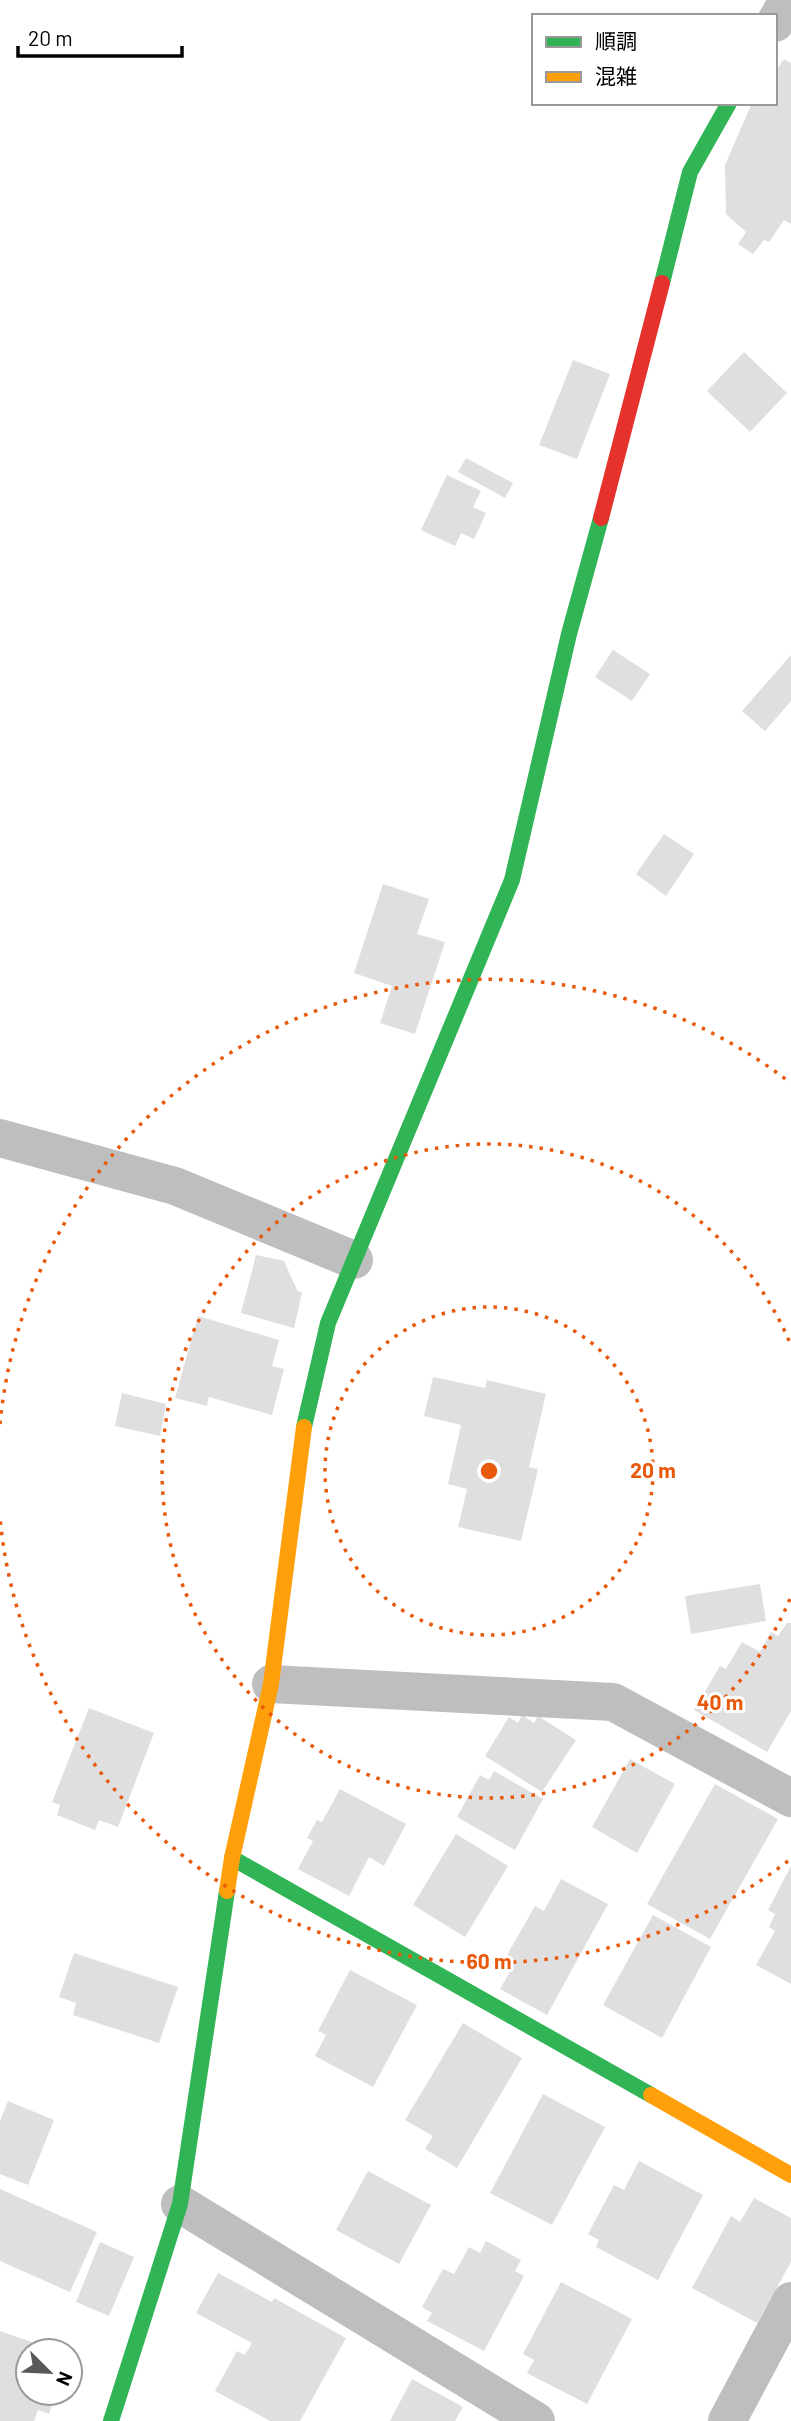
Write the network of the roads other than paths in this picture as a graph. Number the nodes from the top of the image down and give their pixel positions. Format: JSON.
{"nodes":[{"id":1,"x":788,"y":0,"type":"edge"},
{"id":2,"x":777,"y":19,"type":"edge"},
{"id":3,"x":728,"y":105,"type":"edge"},
{"id":4,"x":0,"y":1138,"type":"edge"},
{"id":5,"x":354,"y":1260,"type":"junction"},
{"id":6,"x":271,"y":1684,"type":"junction"},
{"id":7,"x":791,"y":1798,"type":"edge"},
{"id":8,"x":232,"y":1858,"type":"junction"},
{"id":9,"x":791,"y":2175,"type":"edge"},
{"id":10,"x":180,"y":2204,"type":"junction"},
{"id":11,"x":791,"y":2301,"type":"edge"},
{"id":12,"x":517,"y":2417,"type":"edge"},
{"id":13,"x":111,"y":2421,"type":"edge"},
{"id":14,"x":727,"y":2421,"type":"edge"}],
"edges":[{"from":1,"to":2,"type":"street"},
{"from":3,"to":5,"type":"street"},
{"from":4,"to":5,"type":"street"},
{"from":5,"to":6,"type":"street"},
{"from":6,"to":7,"type":"street"},
{"from":6,"to":8,"type":"street"},
{"from":8,"to":9,"type":"street"},
{"from":8,"to":10,"type":"street"},
{"from":10,"to":12,"type":"street"},
{"from":10,"to":13,"type":"street"},
{"from":11,"to":14,"type":"street"}]}
